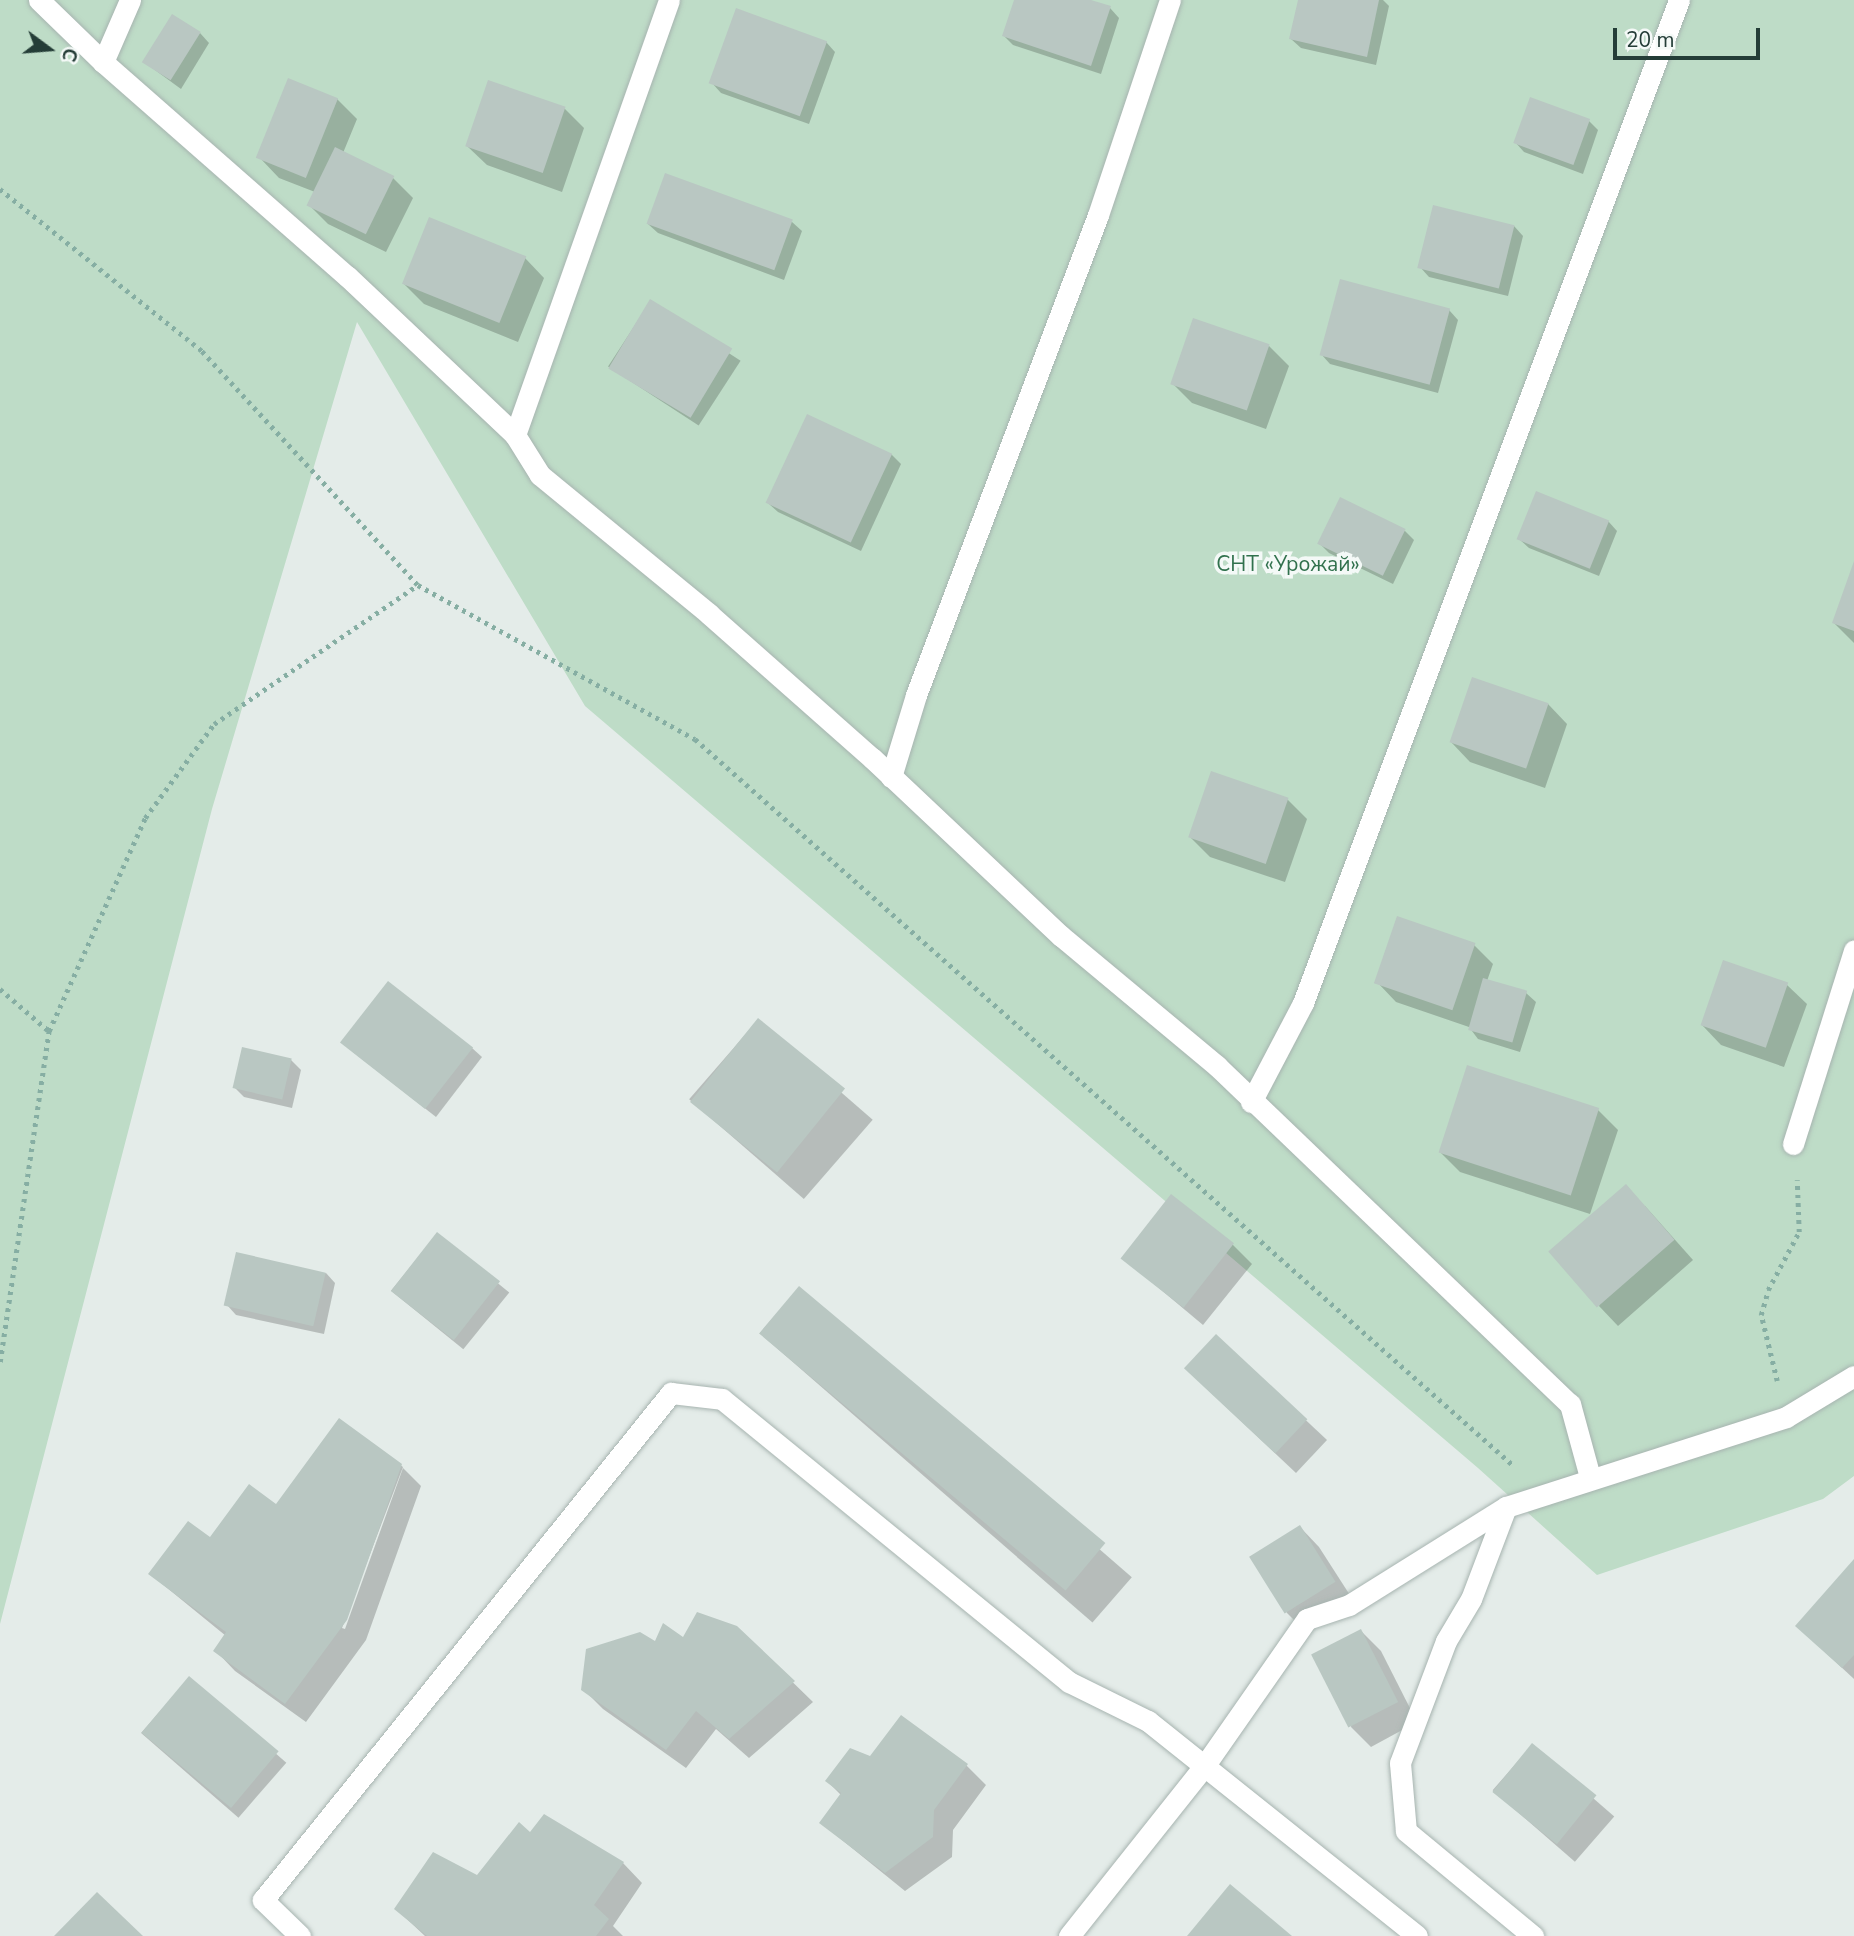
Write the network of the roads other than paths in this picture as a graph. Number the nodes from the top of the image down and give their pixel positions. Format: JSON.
{"nodes":[{"id":1,"x":39,"y":0,"type":"edge"},
{"id":2,"x":130,"y":0,"type":"edge"},
{"id":3,"x":669,"y":0,"type":"edge"},
{"id":4,"x":1170,"y":0,"type":"edge"},
{"id":5,"x":1679,"y":0,"type":"edge"},
{"id":6,"x":103,"y":62,"type":"junction"},
{"id":7,"x":515,"y":435,"type":"junction"},
{"id":8,"x":891,"y":777,"type":"junction"},
{"id":9,"x":1854,"y":950,"type":"edge"},
{"id":10,"x":1251,"y":1102,"type":"junction"},
{"id":11,"x":1793,"y":1144,"type":"road end"},
{"id":12,"x":1854,"y":1376,"type":"edge"},
{"id":13,"x":1590,"y":1477,"type":"junction"},
{"id":14,"x":1506,"y":1507,"type":"junction"},
{"id":15,"x":1205,"y":1765,"type":"junction"},
{"id":16,"x":300,"y":1936,"type":"edge"},
{"id":17,"x":1069,"y":1936,"type":"edge"},
{"id":18,"x":1417,"y":1936,"type":"edge"},
{"id":19,"x":1533,"y":1936,"type":"edge"}],
"edges":[{"from":1,"to":6,"type":"street"},
{"from":2,"to":6,"type":"street"},
{"from":3,"to":7,"type":"street"},
{"from":4,"to":8,"type":"street"},
{"from":5,"to":10,"type":"street"},
{"from":6,"to":7,"type":"street"},
{"from":7,"to":8,"type":"street"},
{"from":8,"to":10,"type":"street"},
{"from":9,"to":11,"type":"street"},
{"from":10,"to":13,"type":"street"},
{"from":12,"to":13,"type":"street"},
{"from":13,"to":14,"type":"street"},
{"from":14,"to":15,"type":"street"},
{"from":14,"to":19,"type":"street"},
{"from":15,"to":16,"type":"street"},
{"from":15,"to":17,"type":"street"},
{"from":15,"to":18,"type":"street"}]}
